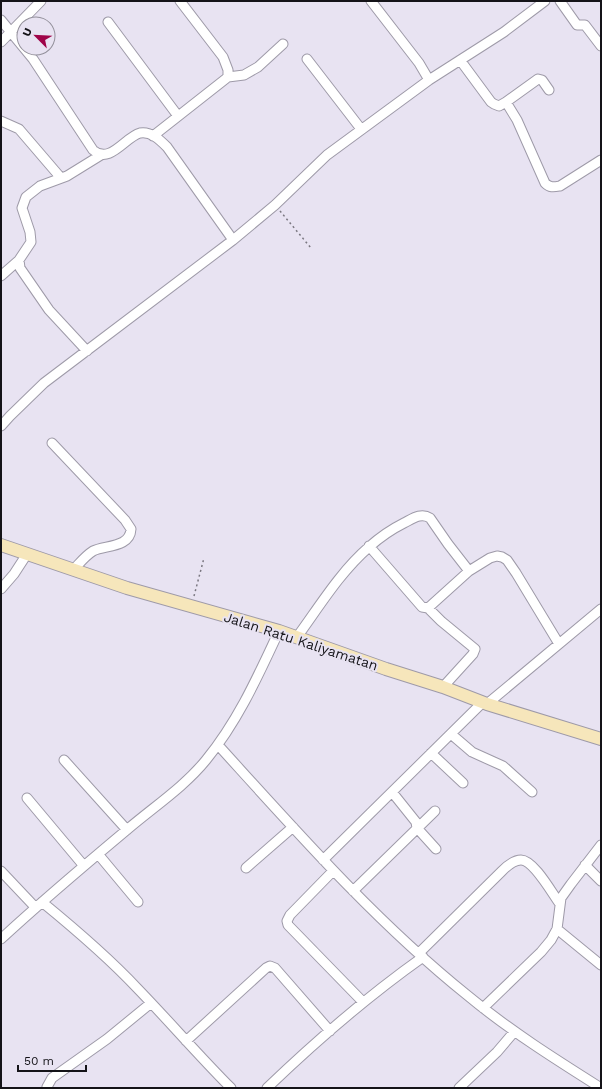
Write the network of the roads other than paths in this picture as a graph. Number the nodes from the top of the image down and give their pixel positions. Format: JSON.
{"nodes":[{"id":1,"x":42,"y":1,"type":"edge"},
{"id":2,"x":180,"y":1,"type":"edge"},
{"id":3,"x":371,"y":1,"type":"edge"},
{"id":4,"x":545,"y":1,"type":"edge"},
{"id":5,"x":560,"y":1,"type":"edge"},
{"id":6,"x":1,"y":20,"type":"edge"},
{"id":7,"x":108,"y":22,"type":"dead end"},
{"id":8,"x":12,"y":32,"type":"junction"},
{"id":9,"x":1,"y":42,"type":"edge"},
{"id":10,"x":283,"y":44,"type":"dead end"},
{"id":11,"x":601,"y":46,"type":"edge"},
{"id":12,"x":307,"y":60,"type":"dead end"},
{"id":13,"x":460,"y":60,"type":"junction"},
{"id":14,"x":228,"y":77,"type":"junction"},
{"id":15,"x":429,"y":80,"type":"junction"},
{"id":16,"x":549,"y":90,"type":"dead end"},
{"id":17,"x":506,"y":102,"type":"junction"},
{"id":18,"x":178,"y":116,"type":"junction"},
{"id":19,"x":1,"y":121,"type":"edge"},
{"id":20,"x":361,"y":129,"type":"junction"},
{"id":21,"x":154,"y":136,"type":"junction"},
{"id":22,"x":101,"y":155,"type":"junction"},
{"id":23,"x":601,"y":160,"type":"edge"},
{"id":24,"x":61,"y":178,"type":"junction"},
{"id":25,"x":233,"y":240,"type":"junction"},
{"id":26,"x":19,"y":260,"type":"junction"},
{"id":27,"x":1,"y":276,"type":"edge"},
{"id":28,"x":87,"y":351,"type":"junction"},
{"id":29,"x":1,"y":426,"type":"edge"},
{"id":30,"x":52,"y":442,"type":"dead end"},
{"id":31,"x":1,"y":545,"type":"edge"},
{"id":32,"x":369,"y":546,"type":"junction"},
{"id":33,"x":27,"y":554,"type":"junction"},
{"id":34,"x":73,"y":570,"type":"junction"},
{"id":35,"x":469,"y":571,"type":"junction"},
{"id":36,"x":1,"y":589,"type":"edge"},
{"id":37,"x":428,"y":608,"type":"junction"},
{"id":38,"x":601,"y":609,"type":"edge"},
{"id":39,"x":279,"y":631,"type":"junction"},
{"id":40,"x":297,"y":638,"type":"junction"},
{"id":41,"x":559,"y":644,"type":"junction"},
{"id":42,"x":444,"y":687,"type":"junction"},
{"id":43,"x":485,"y":703,"type":"junction"},
{"id":44,"x":451,"y":734,"type":"junction"},
{"id":45,"x":601,"y":739,"type":"edge"},
{"id":46,"x":218,"y":745,"type":"junction"},
{"id":47,"x":431,"y":754,"type":"junction"},
{"id":48,"x":64,"y":760,"type":"dead end"},
{"id":49,"x":463,"y":783,"type":"dead end"},
{"id":50,"x":392,"y":792,"type":"junction"},
{"id":51,"x":532,"y":792,"type":"dead end"},
{"id":52,"x":27,"y":798,"type":"dead end"},
{"id":53,"x":435,"y":811,"type":"dead end"},
{"id":54,"x":293,"y":827,"type":"junction"},
{"id":55,"x":417,"y":828,"type":"junction"},
{"id":56,"x":127,"y":830,"type":"junction"},
{"id":57,"x":601,"y":845,"type":"edge"},
{"id":58,"x":436,"y":849,"type":"dead end"},
{"id":59,"x":98,"y":854,"type":"junction"},
{"id":60,"x":323,"y":860,"type":"junction"},
{"id":61,"x":585,"y":865,"type":"junction"},
{"id":62,"x":84,"y":866,"type":"junction"},
{"id":63,"x":246,"y":868,"type":"dead end"},
{"id":64,"x":333,"y":870,"type":"junction"},
{"id":65,"x":1,"y":871,"type":"edge"},
{"id":66,"x":601,"y":881,"type":"edge"},
{"id":67,"x":353,"y":891,"type":"junction"},
{"id":68,"x":138,"y":902,"type":"dead end"},
{"id":69,"x":38,"y":904,"type":"junction"},
{"id":70,"x":560,"y":904,"type":"junction"},
{"id":71,"x":557,"y":929,"type":"junction"},
{"id":72,"x":1,"y":939,"type":"edge"},
{"id":73,"x":421,"y":955,"type":"junction"},
{"id":74,"x":601,"y":964,"type":"edge"},
{"id":75,"x":363,"y":1002,"type":"junction"},
{"id":76,"x":151,"y":1003,"type":"junction"},
{"id":77,"x":483,"y":1008,"type":"junction"},
{"id":78,"x":330,"y":1031,"type":"junction"},
{"id":79,"x":514,"y":1032,"type":"junction"},
{"id":80,"x":186,"y":1041,"type":"junction"},
{"id":81,"x":48,"y":1088,"type":"edge"},
{"id":82,"x":231,"y":1088,"type":"edge"},
{"id":83,"x":267,"y":1088,"type":"edge"},
{"id":84,"x":459,"y":1088,"type":"edge"},
{"id":85,"x":601,"y":1088,"type":"edge"}],
"edges":[{"from":1,"to":8,"type":"street"},
{"from":2,"to":14,"type":"street"},
{"from":3,"to":15,"type":"street"},
{"from":4,"to":13,"type":"street"},
{"from":5,"to":11,"type":"street"},
{"from":6,"to":8,"type":"street"},
{"from":7,"to":18,"type":"street"},
{"from":8,"to":9,"type":"street"},
{"from":8,"to":22,"type":"street"},
{"from":10,"to":14,"type":"street"},
{"from":12,"to":20,"type":"street"},
{"from":13,"to":15,"type":"street"},
{"from":13,"to":17,"type":"street"},
{"from":14,"to":18,"type":"street"},
{"from":15,"to":20,"type":"street"},
{"from":16,"to":17,"type":"street"},
{"from":17,"to":23,"type":"street"},
{"from":18,"to":21,"type":"street"},
{"from":19,"to":24,"type":"street"},
{"from":20,"to":25,"type":"street"},
{"from":21,"to":22,"type":"street"},
{"from":21,"to":25,"type":"street"},
{"from":22,"to":24,"type":"street"},
{"from":24,"to":26,"type":"street"},
{"from":25,"to":28,"type":"street"},
{"from":26,"to":27,"type":"street"},
{"from":26,"to":28,"type":"street"},
{"from":28,"to":29,"type":"street"},
{"from":30,"to":34,"type":"street"},
{"from":31,"to":33,"type":"main road","name":"Jalan Ratu Kaliyamatan"},
{"from":32,"to":35,"type":"street"},
{"from":32,"to":37,"type":"street"},
{"from":32,"to":40,"type":"street"},
{"from":33,"to":34,"type":"main road","name":"Jalan Ratu Kaliyamatan"},
{"from":33,"to":36,"type":"street"},
{"from":34,"to":39,"type":"main road","name":"Jalan Ratu Kaliyamatan"},
{"from":35,"to":37,"type":"street"},
{"from":35,"to":41,"type":"street"},
{"from":37,"to":42,"type":"street"},
{"from":38,"to":41,"type":"street"},
{"from":39,"to":40,"type":"main road","name":"Jalan Ratu Kaliyamatan"},
{"from":39,"to":46,"type":"street"},
{"from":40,"to":42,"type":"main road","name":"Jalan Ratu Kaliyamatan"},
{"from":41,"to":43,"type":"street"},
{"from":42,"to":43,"type":"main road","name":"Jalan Ratu Kaliyamatan"},
{"from":43,"to":44,"type":"street"},
{"from":43,"to":45,"type":"main road","name":"Jalan Ratu Kaliyamatan"},
{"from":44,"to":47,"type":"street"},
{"from":44,"to":51,"type":"street"},
{"from":46,"to":54,"type":"street"},
{"from":46,"to":56,"type":"street"},
{"from":47,"to":49,"type":"street"},
{"from":47,"to":50,"type":"street"},
{"from":48,"to":56,"type":"street"},
{"from":50,"to":55,"type":"street"},
{"from":50,"to":60,"type":"street"},
{"from":52,"to":62,"type":"street"},
{"from":53,"to":55,"type":"street"},
{"from":54,"to":60,"type":"street"},
{"from":54,"to":63,"type":"street"},
{"from":55,"to":58,"type":"street"},
{"from":55,"to":67,"type":"street"},
{"from":56,"to":59,"type":"street"},
{"from":57,"to":61,"type":"street"},
{"from":59,"to":62,"type":"street"},
{"from":59,"to":68,"type":"street"},
{"from":60,"to":64,"type":"street"},
{"from":61,"to":66,"type":"street"},
{"from":61,"to":70,"type":"street"},
{"from":62,"to":69,"type":"street"},
{"from":64,"to":67,"type":"street"},
{"from":64,"to":75,"type":"street"},
{"from":65,"to":69,"type":"street"},
{"from":67,"to":73,"type":"street"},
{"from":69,"to":72,"type":"street"},
{"from":69,"to":76,"type":"street"},
{"from":70,"to":71,"type":"street"},
{"from":70,"to":73,"type":"street"},
{"from":71,"to":74,"type":"street"},
{"from":71,"to":77,"type":"street"},
{"from":73,"to":75,"type":"street"},
{"from":73,"to":77,"type":"street"},
{"from":75,"to":78,"type":"street"},
{"from":76,"to":80,"type":"street"},
{"from":76,"to":81,"type":"street"},
{"from":77,"to":79,"type":"street"},
{"from":78,"to":80,"type":"street"},
{"from":78,"to":83,"type":"street"},
{"from":79,"to":84,"type":"street"},
{"from":79,"to":85,"type":"street"},
{"from":80,"to":82,"type":"street"}]}
